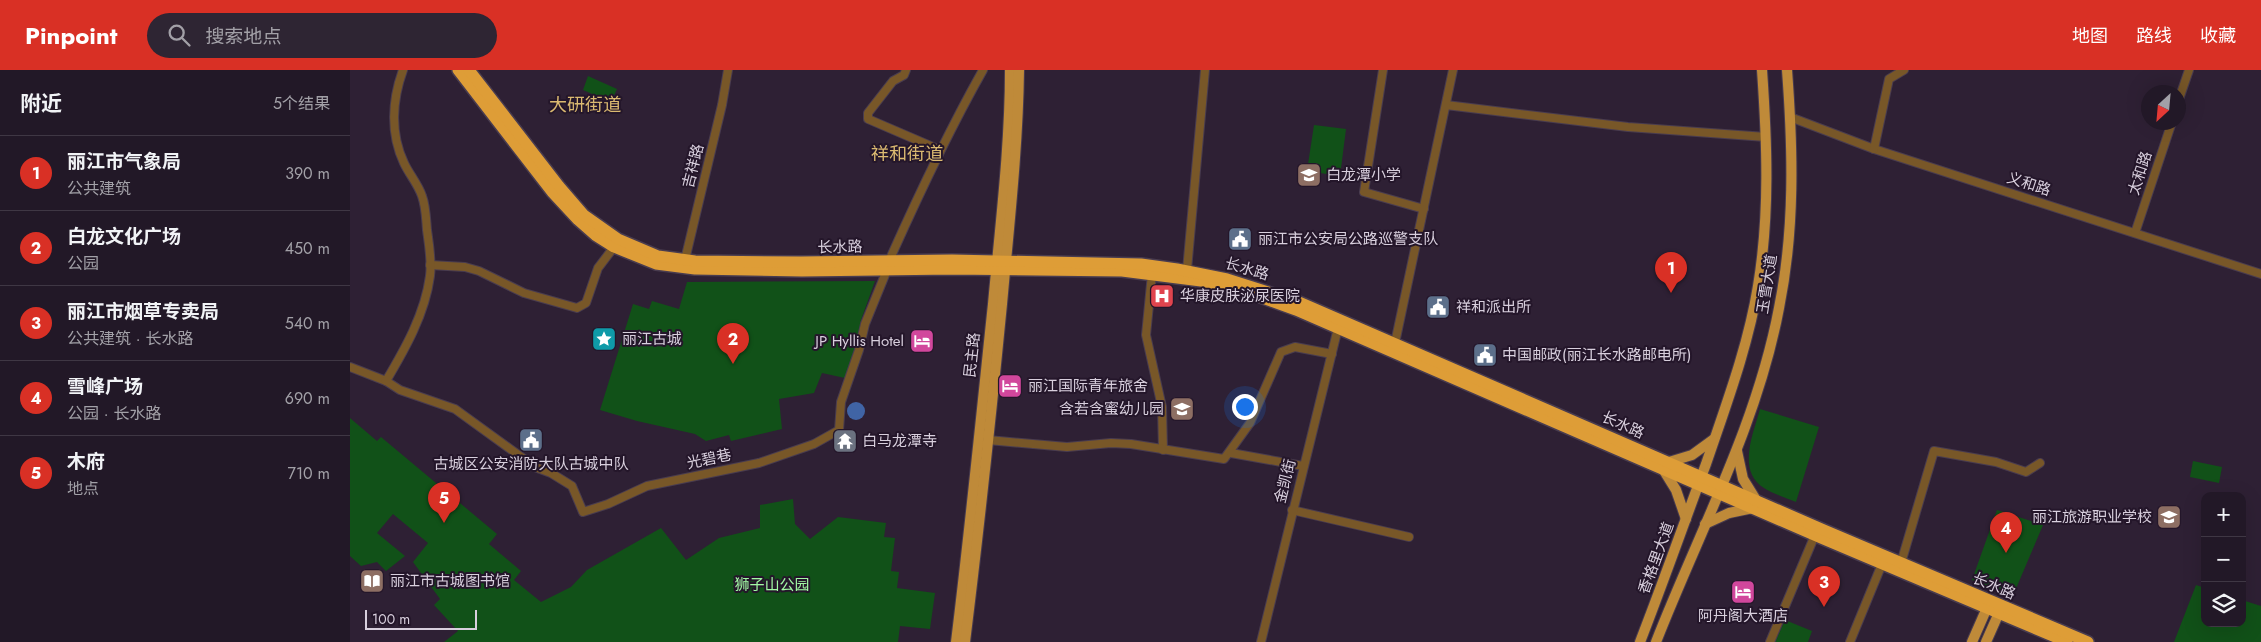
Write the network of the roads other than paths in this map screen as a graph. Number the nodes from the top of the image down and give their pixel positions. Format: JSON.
{"nodes":[{"id":1,"x":403,"y":70,"type":"edge"},
{"id":2,"x":458,"y":70,"type":"edge"},
{"id":3,"x":469,"y":70,"type":"edge"},
{"id":4,"x":728,"y":70,"type":"edge"},
{"id":5,"x":906,"y":70,"type":"edge"},
{"id":6,"x":983,"y":70,"type":"edge"},
{"id":7,"x":1010,"y":70,"type":"edge"},
{"id":8,"x":1019,"y":70,"type":"edge"},
{"id":9,"x":1205,"y":70,"type":"edge"},
{"id":10,"x":1383,"y":70,"type":"edge"},
{"id":11,"x":1453,"y":70,"type":"edge"},
{"id":12,"x":1762,"y":70,"type":"edge"},
{"id":13,"x":1787,"y":70,"type":"edge"},
{"id":14,"x":1904,"y":70,"type":"edge"},
{"id":15,"x":2190,"y":70,"type":"edge"},
{"id":16,"x":2184,"y":85,"type":"edge"},
{"id":17,"x":1446,"y":105,"type":"junction"},
{"id":18,"x":1790,"y":117,"type":"junction"},
{"id":19,"x":2169,"y":130,"type":"edge"},
{"id":20,"x":1766,"y":137,"type":"junction"},
{"id":21,"x":1874,"y":149,"type":"junction"},
{"id":22,"x":940,"y":150,"type":"junction"},
{"id":23,"x":1424,"y":210,"type":"junction"},
{"id":24,"x":2135,"y":233,"type":"junction"},
{"id":25,"x":614,"y":247,"type":"junction"},
{"id":26,"x":430,"y":265,"type":"junction"},
{"id":27,"x":684,"y":265,"type":"junction"},
{"id":28,"x":888,"y":265,"type":"junction"},
{"id":29,"x":1001,"y":265,"type":"junction"},
{"id":30,"x":1187,"y":270,"type":"junction"},
{"id":31,"x":1152,"y":274,"type":"junction"},
{"id":32,"x":2261,"y":274,"type":"edge"},
{"id":33,"x":1338,"y":328,"type":"junction"},
{"id":34,"x":1394,"y":343,"type":"junction"},
{"id":35,"x":1332,"y":354,"type":"junction"},
{"id":36,"x":350,"y":367,"type":"edge"},
{"id":37,"x":386,"y":381,"type":"junction"},
{"id":38,"x":1715,"y":438,"type":"junction"},
{"id":39,"x":988,"y":440,"type":"junction"},
{"id":40,"x":1737,"y":448,"type":"junction"},
{"id":41,"x":1163,"y":450,"type":"junction"},
{"id":42,"x":1231,"y":453,"type":"junction"},
{"id":43,"x":2040,"y":463,"type":"dead end"},
{"id":44,"x":1666,"y":465,"type":"junction"},
{"id":45,"x":1303,"y":466,"type":"junction"},
{"id":46,"x":1700,"y":480,"type":"junction"},
{"id":47,"x":1720,"y":489,"type":"junction"},
{"id":48,"x":1754,"y":504,"type":"junction"},
{"id":49,"x":1292,"y":510,"type":"junction"},
{"id":50,"x":1686,"y":519,"type":"junction"},
{"id":51,"x":1705,"y":524,"type":"junction"},
{"id":52,"x":1815,"y":536,"type":"junction"},
{"id":53,"x":1409,"y":538,"type":"dead end"},
{"id":54,"x":1900,"y":562,"type":"junction"},
{"id":55,"x":1882,"y":564,"type":"junction"},
{"id":56,"x":1988,"y":604,"type":"junction"},
{"id":57,"x":2001,"y":609,"type":"junction"},
{"id":58,"x":956,"y":642,"type":"edge"},
{"id":59,"x":965,"y":642,"type":"edge"},
{"id":60,"x":1261,"y":642,"type":"edge"},
{"id":61,"x":1640,"y":642,"type":"edge"},
{"id":62,"x":1656,"y":642,"type":"edge"},
{"id":63,"x":1770,"y":642,"type":"edge"},
{"id":64,"x":1850,"y":642,"type":"edge"},
{"id":65,"x":1972,"y":642,"type":"edge"},
{"id":66,"x":1986,"y":642,"type":"edge"},
{"id":67,"x":2066,"y":642,"type":"edge"},
{"id":68,"x":2088,"y":642,"type":"edge"}],
"edges":[{"from":1,"to":26,"type":"street"},
{"from":2,"to":25,"type":"highway","name":"长水路"},
{"from":3,"to":27,"type":"highway","name":"长水路"},
{"from":4,"to":27,"type":"street","name":"吉祥路"},
{"from":5,"to":22,"type":"street"},
{"from":6,"to":22,"type":"street"},
{"from":7,"to":29,"type":"main road","name":"民主路"},
{"from":8,"to":29,"type":"main road","name":"民主路"},
{"from":9,"to":30,"type":"street"},
{"from":10,"to":23,"type":"street"},
{"from":11,"to":17,"type":"street"},
{"from":12,"to":20,"type":"main road","name":"玉雪大道"},
{"from":13,"to":18,"type":"main road","name":"玉雪大道"},
{"from":14,"to":21,"type":"street"},
{"from":15,"to":16,"type":"street"},
{"from":17,"to":20,"type":"street"},
{"from":17,"to":23,"type":"street"},
{"from":18,"to":21,"type":"street","name":"义和路"},
{"from":18,"to":40,"type":"main road","name":"玉雪大道"},
{"from":19,"to":24,"type":"street","name":"太和路"},
{"from":20,"to":38,"type":"main road","name":"玉雪大道"},
{"from":21,"to":24,"type":"street","name":"义和路"},
{"from":22,"to":28,"type":"street"},
{"from":23,"to":34,"type":"street"},
{"from":24,"to":32,"type":"street","name":"义和路"},
{"from":25,"to":26,"type":"street"},
{"from":25,"to":27,"type":"highway","name":"长水路"},
{"from":26,"to":37,"type":"street"},
{"from":27,"to":28,"type":"highway","name":"长水路"},
{"from":28,"to":29,"type":"highway","name":"长水路"},
{"from":28,"to":37,"type":"street","name":"光碧巷"},
{"from":29,"to":30,"type":"highway","name":"长水路"},
{"from":29,"to":31,"type":"highway","name":"长水路"},
{"from":29,"to":39,"type":"main road","name":"民主路"},
{"from":29,"to":58,"type":"main road","name":"民主路"},
{"from":30,"to":34,"type":"highway","name":"长水路"},
{"from":31,"to":33,"type":"highway","name":"长水路"},
{"from":31,"to":41,"type":"street"},
{"from":33,"to":35,"type":"street","name":"金凯街"},
{"from":33,"to":44,"type":"highway","name":"长水路"},
{"from":34,"to":44,"type":"highway","name":"长水路"},
{"from":35,"to":42,"type":"street"},
{"from":35,"to":45,"type":"street","name":"金凯街"},
{"from":36,"to":37,"type":"street"},
{"from":38,"to":44,"type":"main road"},
{"from":38,"to":46,"type":"main road","name":"玉雪大道"},
{"from":39,"to":41,"type":"street"},
{"from":39,"to":59,"type":"main road","name":"民主路"},
{"from":40,"to":47,"type":"main road","name":"玉雪大道"},
{"from":40,"to":48,"type":"main road"},
{"from":41,"to":42,"type":"street"},
{"from":42,"to":45,"type":"street"},
{"from":43,"to":54,"type":"street"},
{"from":44,"to":46,"type":"highway","name":"长水路"},
{"from":44,"to":50,"type":"main road"},
{"from":45,"to":49,"type":"street","name":"金凯街"},
{"from":46,"to":47,"type":"highway","name":"长水路"},
{"from":46,"to":50,"type":"main road","name":"香格里大道"},
{"from":47,"to":48,"type":"highway","name":"长水路"},
{"from":47,"to":51,"type":"main road","name":"香格里大道"},
{"from":48,"to":51,"type":"main road"},
{"from":48,"to":52,"type":"highway","name":"长水路"},
{"from":48,"to":54,"type":"highway","name":"长水路"},
{"from":49,"to":53,"type":"street"},
{"from":49,"to":60,"type":"street","name":"金凯街"},
{"from":50,"to":61,"type":"main road","name":"香格里大道"},
{"from":51,"to":62,"type":"main road","name":"香格里大道"},
{"from":52,"to":55,"type":"highway","name":"长水路"},
{"from":52,"to":63,"type":"street"},
{"from":54,"to":56,"type":"highway","name":"长水路"},
{"from":55,"to":56,"type":"highway","name":"长水路"},
{"from":55,"to":64,"type":"street"},
{"from":56,"to":57,"type":"highway","name":"长水路"},
{"from":56,"to":65,"type":"main road"},
{"from":57,"to":66,"type":"main road"},
{"from":57,"to":67,"type":"highway","name":"长水路"},
{"from":57,"to":68,"type":"highway","name":"长水路"}]}
